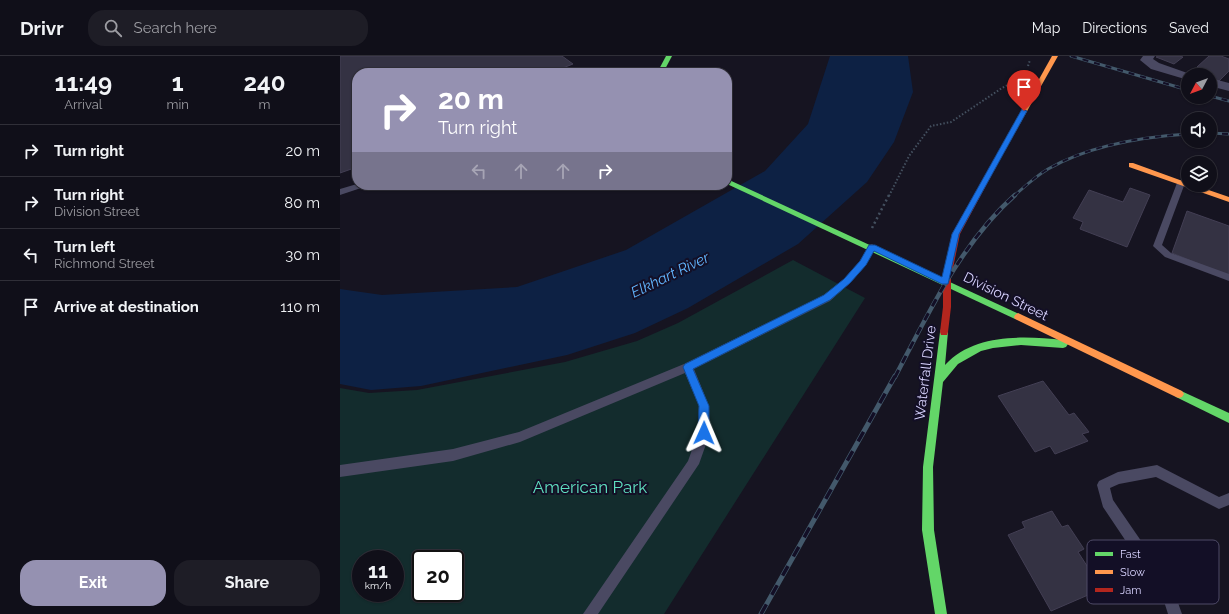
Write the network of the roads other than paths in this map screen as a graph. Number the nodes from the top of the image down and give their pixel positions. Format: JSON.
{"nodes":[{"id":1,"x":669,"y":56,"type":"edge"},
{"id":2,"x":1055,"y":56,"type":"edge"},
{"id":3,"x":1149,"y":56,"type":"edge"},
{"id":4,"x":663,"y":68,"type":"edge"},
{"id":5,"x":1181,"y":74,"type":"edge"},
{"id":6,"x":1217,"y":84,"type":"edge"},
{"id":7,"x":1229,"y":88,"type":"edge"},
{"id":8,"x":1131,"y":165,"type":"dead end"},
{"id":9,"x":732,"y":183,"type":"edge"},
{"id":10,"x":1181,"y":183,"type":"joint"},
{"id":11,"x":352,"y":188,"type":"edge"},
{"id":12,"x":340,"y":192,"type":"edge"},
{"id":13,"x":1206,"y":192,"type":"edge"},
{"id":14,"x":1229,"y":200,"type":"edge"},
{"id":15,"x":872,"y":247,"type":"junction"},
{"id":16,"x":1229,"y":278,"type":"edge"},
{"id":17,"x":945,"y":282,"type":"junction"},
{"id":18,"x":1075,"y":346,"type":"junction"},
{"id":19,"x":688,"y":367,"type":"junction"},
{"id":20,"x":937,"y":383,"type":"junction"},
{"id":21,"x":1229,"y":418,"type":"edge"},
{"id":22,"x":340,"y":471,"type":"edge"},
{"id":23,"x":1229,"y":499,"type":"edge"},
{"id":24,"x":1132,"y":540,"type":"edge"},
{"id":25,"x":1172,"y":604,"type":"edge"},
{"id":26,"x":590,"y":614,"type":"edge"},
{"id":27,"x":941,"y":614,"type":"edge"},
{"id":28,"x":1175,"y":614,"type":"edge"}],
"edges":[{"from":1,"to":4,"type":"street"},
{"from":2,"to":17,"type":"street","name":"Waterfall Drive"},
{"from":3,"to":5,"type":"street"},
{"from":6,"to":7,"type":"street"},
{"from":8,"to":10,"type":"street"},
{"from":9,"to":15,"type":"street","name":"Division Street"},
{"from":10,"to":16,"type":"lane"},
{"from":11,"to":12,"type":"lane"},
{"from":13,"to":14,"type":"street"},
{"from":15,"to":17,"type":"street","name":"Division Street"},
{"from":15,"to":19,"type":"lane"},
{"from":17,"to":18,"type":"street","name":"Division Street"},
{"from":17,"to":20,"type":"street","name":"Waterfall Drive"},
{"from":18,"to":20,"type":"street"},
{"from":18,"to":21,"type":"street","name":"Division Street"},
{"from":19,"to":22,"type":"lane"},
{"from":19,"to":26,"type":"lane"},
{"from":20,"to":27,"type":"street","name":"Waterfall Drive"},
{"from":23,"to":24,"type":"lane"},
{"from":25,"to":28,"type":"lane"}]}
